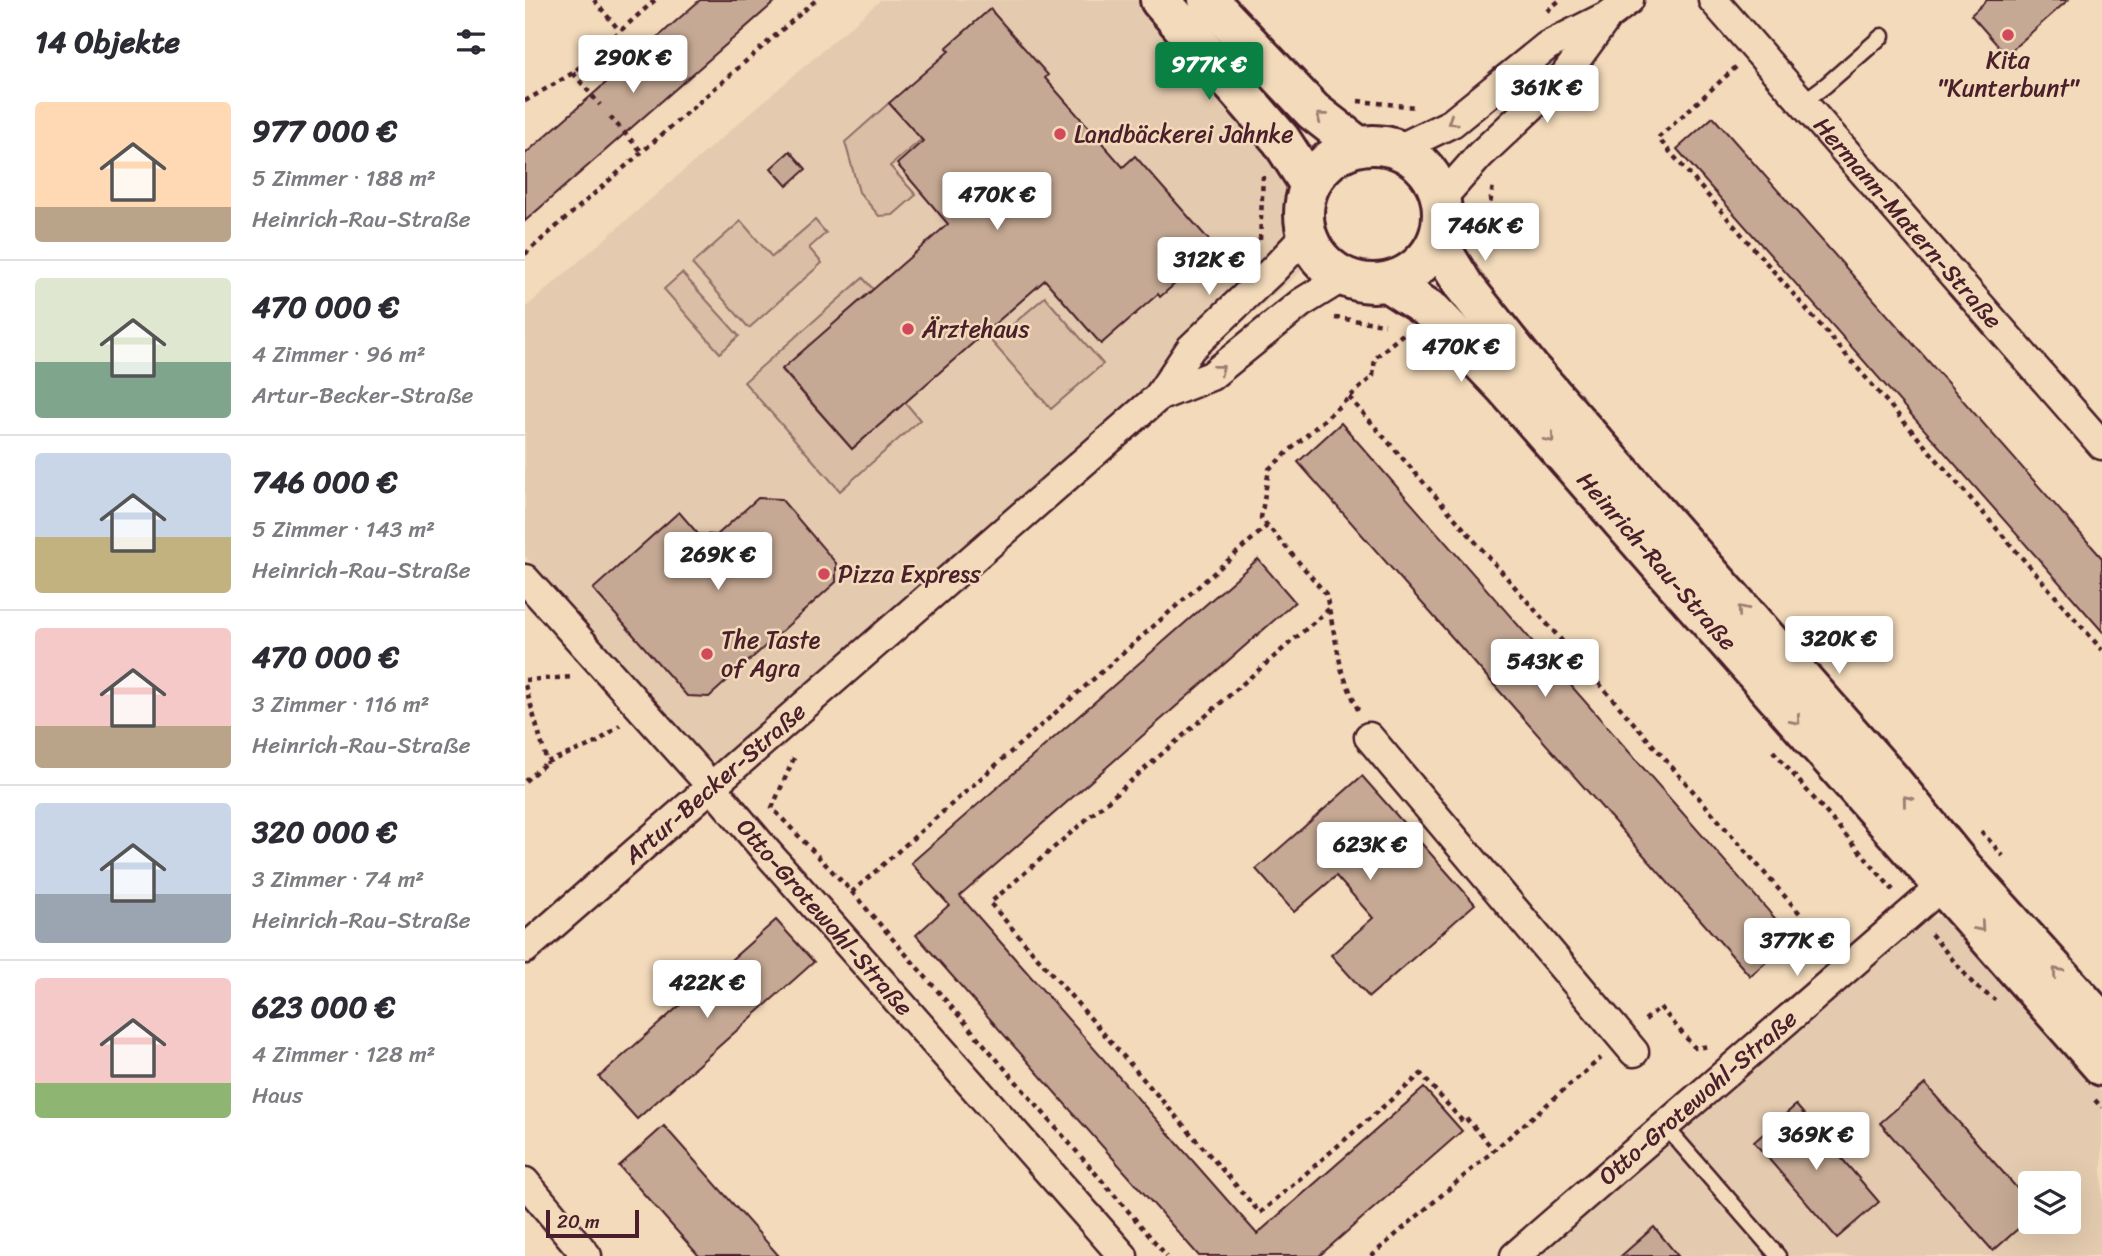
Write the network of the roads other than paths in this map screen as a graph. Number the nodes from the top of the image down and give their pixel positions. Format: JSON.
{"nodes":[{"id":1,"x":1160,"y":0,"type":"edge"},
{"id":2,"x":1208,"y":0,"type":"edge"},
{"id":3,"x":1713,"y":0,"type":"edge"},
{"id":4,"x":1619,"y":7,"type":"edge"},
{"id":5,"x":1882,"y":36,"type":"dead end"},
{"id":6,"x":1803,"y":102,"type":"junction"},
{"id":7,"x":1358,"y":146,"type":"junction"},
{"id":8,"x":1398,"y":149,"type":"junction"},
{"id":9,"x":1310,"y":185,"type":"junction"},
{"id":10,"x":1441,"y":199,"type":"junction"},
{"id":11,"x":1306,"y":234,"type":"junction"},
{"id":12,"x":1437,"y":242,"type":"junction"},
{"id":13,"x":1343,"y":277,"type":"junction"},
{"id":14,"x":1387,"y":282,"type":"junction"},
{"id":15,"x":1158,"y":397,"type":"junction"},
{"id":16,"x":2102,"y":444,"type":"edge"},
{"id":17,"x":525,"y":579,"type":"edge"},
{"id":18,"x":1369,"y":737,"type":"road end"},
{"id":19,"x":711,"y":786,"type":"junction"},
{"id":20,"x":1952,"y":875,"type":"junction"},
{"id":21,"x":525,"y":949,"type":"edge"},
{"id":22,"x":2102,"y":1023,"type":"edge"},
{"id":23,"x":1629,"y":1046,"type":"road end"},
{"id":24,"x":2102,"y":1066,"type":"edge"},
{"id":25,"x":1665,"y":1126,"type":"junction"},
{"id":26,"x":525,"y":1182,"type":"edge"},
{"id":27,"x":587,"y":1256,"type":"edge"},
{"id":28,"x":1123,"y":1256,"type":"edge"},
{"id":29,"x":1515,"y":1256,"type":"edge"},
{"id":30,"x":1778,"y":1256,"type":"edge"}],
"edges":[{"from":1,"to":9,"type":"main road"},
{"from":7,"to":2,"type":"main road","one_way":true},
{"from":3,"to":6,"type":"street","name":"Hermann-Matern-Straße"},
{"from":4,"to":8,"type":"street"},
{"from":4,"to":10,"type":"street"},
{"from":5,"to":6,"type":"lane"},
{"from":6,"to":16,"type":"street","name":"Hermann-Matern-Straße"},
{"from":7,"to":8,"type":"main road"},
{"from":7,"to":9,"type":"main road"},
{"from":8,"to":10,"type":"main road"},
{"from":9,"to":11,"type":"main road"},
{"from":10,"to":12,"type":"main road"},
{"from":11,"to":13,"type":"main road"},
{"from":11,"to":15,"type":"street","name":"Artur-Becker-Straße"},
{"from":12,"to":14,"type":"main road"},
{"from":20,"to":12,"type":"main road","name":"Heinrich-Rau-Straße","one_way":true},
{"from":13,"to":14,"type":"main road"},
{"from":15,"to":13,"type":"street","name":"Artur-Becker-Straße","one_way":true},
{"from":14,"to":20,"type":"main road","name":"Heinrich-Rau-Straße","one_way":true},
{"from":15,"to":19,"type":"street","name":"Artur-Becker-Straße"},
{"from":17,"to":19,"type":"street","name":"Otto-Grotewohl-Straße"},
{"from":18,"to":23,"type":"street"},
{"from":19,"to":21,"type":"street","name":"Artur-Becker-Straße"},
{"from":19,"to":28,"type":"street","name":"Otto-Grotewohl-Straße"},
{"from":22,"to":20,"type":"main road","name":"Heinrich-Rau-Straße","one_way":true},
{"from":20,"to":24,"type":"main road","name":"Heinrich-Rau-Straße","one_way":true},
{"from":20,"to":25,"type":"street","name":"Otto-Grotewohl-Straße"},
{"from":25,"to":29,"type":"street","name":"Otto-Grotewohl-Straße"},
{"from":25,"to":30,"type":"lane"},
{"from":26,"to":27,"type":"street"}]}
